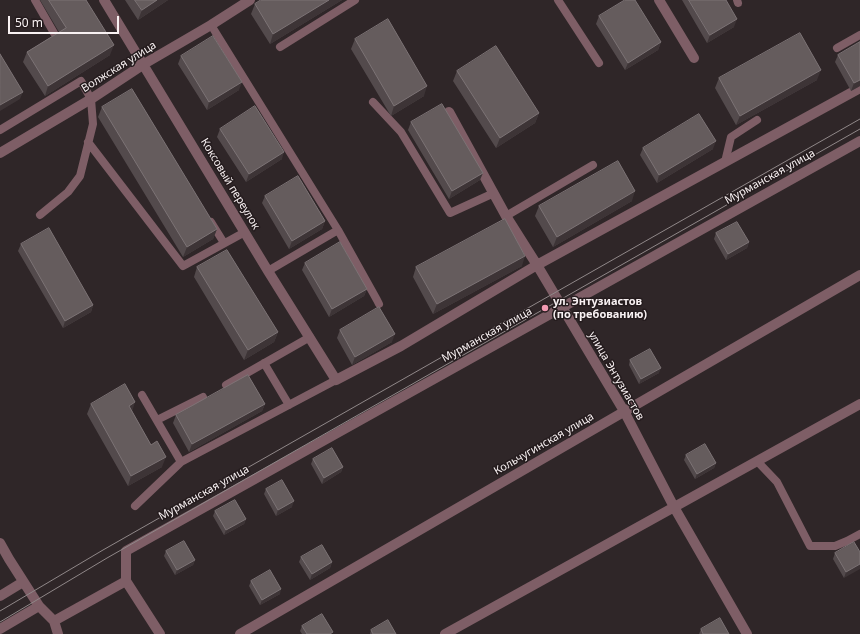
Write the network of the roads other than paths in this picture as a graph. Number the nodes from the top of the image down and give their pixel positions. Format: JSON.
{"nodes":[{"id":1,"x":35,"y":0,"type":"edge"},
{"id":2,"x":104,"y":0,"type":"edge"},
{"id":3,"x":249,"y":0,"type":"edge"},
{"id":4,"x":355,"y":0,"type":"edge"},
{"id":5,"x":558,"y":0,"type":"edge"},
{"id":6,"x":659,"y":0,"type":"edge"},
{"id":7,"x":211,"y":25,"type":"junction"},
{"id":8,"x":54,"y":33,"type":"dead end"},
{"id":9,"x":860,"y":34,"type":"edge"},
{"id":10,"x":280,"y":47,"type":"dead end"},
{"id":11,"x":836,"y":48,"type":"dead end"},
{"id":12,"x":694,"y":58,"type":"dead end"},
{"id":13,"x":599,"y":63,"type":"dead end"},
{"id":14,"x":144,"y":64,"type":"junction"},
{"id":15,"x":860,"y":88,"type":"edge"},
{"id":16,"x":91,"y":99,"type":"junction"},
{"id":17,"x":373,"y":102,"type":"dead end"},
{"id":18,"x":449,"y":112,"type":"edge"},
{"id":19,"x":757,"y":120,"type":"edge"},
{"id":20,"x":0,"y":130,"type":"edge"},
{"id":21,"x":860,"y":140,"type":"edge"},
{"id":22,"x":88,"y":142,"type":"junction"},
{"id":23,"x":0,"y":153,"type":"edge"},
{"id":24,"x":725,"y":162,"type":"junction"},
{"id":25,"x":593,"y":165,"type":"dead end"},
{"id":26,"x":494,"y":193,"type":"junction"},
{"id":27,"x":40,"y":215,"type":"dead end"},
{"id":28,"x":506,"y":216,"type":"junction"},
{"id":29,"x":207,"y":217,"type":"edge"},
{"id":30,"x":338,"y":230,"type":"junction"},
{"id":31,"x":245,"y":232,"type":"junction"},
{"id":32,"x":224,"y":244,"type":"junction"},
{"id":33,"x":537,"y":265,"type":"junction"},
{"id":34,"x":268,"y":271,"type":"junction"},
{"id":35,"x":860,"y":274,"type":"edge"},
{"id":36,"x":379,"y":304,"type":"dead end"},
{"id":37,"x":562,"y":307,"type":"junction"},
{"id":38,"x":310,"y":337,"type":"junction"},
{"id":39,"x":264,"y":363,"type":"junction"},
{"id":40,"x":336,"y":380,"type":"junction"},
{"id":41,"x":226,"y":385,"type":"edge"},
{"id":42,"x":142,"y":395,"type":"dead end"},
{"id":43,"x":203,"y":397,"type":"dead end"},
{"id":44,"x":860,"y":404,"type":"edge"},
{"id":45,"x":289,"y":405,"type":"junction"},
{"id":46,"x":624,"y":411,"type":"junction"},
{"id":47,"x":157,"y":420,"type":"junction"},
{"id":48,"x":757,"y":461,"type":"junction"},
{"id":49,"x":181,"y":462,"type":"junction"},
{"id":50,"x":135,"y":506,"type":"dead end"},
{"id":51,"x":674,"y":507,"type":"junction"},
{"id":52,"x":860,"y":534,"type":"edge"},
{"id":53,"x":0,"y":543,"type":"edge"},
{"id":54,"x":126,"y":581,"type":"junction"},
{"id":55,"x":23,"y":582,"type":"junction"},
{"id":56,"x":0,"y":596,"type":"edge"},
{"id":57,"x":39,"y":606,"type":"junction"},
{"id":58,"x":54,"y":622,"type":"junction"},
{"id":59,"x":0,"y":628,"type":"edge"},
{"id":60,"x":58,"y":634,"type":"edge"},
{"id":61,"x":160,"y":634,"type":"edge"},
{"id":62,"x":240,"y":634,"type":"edge"},
{"id":63,"x":445,"y":634,"type":"edge"},
{"id":64,"x":747,"y":634,"type":"edge"}],
"edges":[{"from":1,"to":8,"type":"lane"},
{"from":2,"to":14,"type":"street","name":"Коксовый переулок"},
{"from":3,"to":7,"type":"street","name":"Волжская улица"},
{"from":4,"to":10,"type":"lane"},
{"from":5,"to":13,"type":"lane"},
{"from":6,"to":12,"type":"street"},
{"from":7,"to":14,"type":"street","name":"Волжская улица"},
{"from":7,"to":30,"type":"lane"},
{"from":9,"to":11,"type":"lane"},
{"from":14,"to":16,"type":"street","name":"Волжская улица"},
{"from":14,"to":31,"type":"street","name":"Коксовый переулок"},
{"from":15,"to":24,"type":"street"},
{"from":16,"to":20,"type":"lane"},
{"from":16,"to":22,"type":"lane"},
{"from":16,"to":23,"type":"street","name":"Волжская улица"},
{"from":17,"to":26,"type":"lane"},
{"from":18,"to":26,"type":"street","name":"улица Энтузиастов"},
{"from":19,"to":24,"type":"lane"},
{"from":21,"to":37,"type":"street","name":"Мурманская улица"},
{"from":22,"to":27,"type":"lane"},
{"from":22,"to":32,"type":"lane"},
{"from":24,"to":33,"type":"street"},
{"from":25,"to":28,"type":"lane"},
{"from":26,"to":28,"type":"street","name":"улица Энтузиастов"},
{"from":28,"to":33,"type":"street","name":"улица Энтузиастов"},
{"from":29,"to":32,"type":"lane"},
{"from":30,"to":34,"type":"lane"},
{"from":30,"to":36,"type":"lane"},
{"from":31,"to":32,"type":"lane"},
{"from":31,"to":34,"type":"street","name":"Коксовый переулок"},
{"from":33,"to":37,"type":"street","name":"улица Энтузиастов"},
{"from":33,"to":40,"type":"street"},
{"from":34,"to":38,"type":"street","name":"Коксовый переулок"},
{"from":35,"to":46,"type":"street","name":"Кольчугинская улица"},
{"from":37,"to":46,"type":"street","name":"улица Энтузиастов"},
{"from":37,"to":54,"type":"street","name":"Мурманская улица"},
{"from":38,"to":39,"type":"lane"},
{"from":38,"to":40,"type":"street","name":"Коксовый переулок"},
{"from":39,"to":41,"type":"lane"},
{"from":39,"to":45,"type":"lane"},
{"from":40,"to":45,"type":"lane"},
{"from":42,"to":47,"type":"lane"},
{"from":43,"to":47,"type":"lane"},
{"from":44,"to":48,"type":"street"},
{"from":45,"to":49,"type":"lane"},
{"from":46,"to":51,"type":"street","name":"улица Энтузиастов"},
{"from":46,"to":62,"type":"street","name":"Кольчугинская улица"},
{"from":47,"to":49,"type":"lane"},
{"from":48,"to":51,"type":"street"},
{"from":48,"to":52,"type":"lane"},
{"from":49,"to":50,"type":"lane"},
{"from":51,"to":63,"type":"street"},
{"from":51,"to":64,"type":"street","name":"улица Энтузиастов"},
{"from":53,"to":55,"type":"street"},
{"from":54,"to":58,"type":"street"},
{"from":54,"to":61,"type":"street"},
{"from":55,"to":56,"type":"street"},
{"from":55,"to":57,"type":"street"},
{"from":57,"to":58,"type":"street"},
{"from":57,"to":59,"type":"street"},
{"from":58,"to":60,"type":"street"}]}
